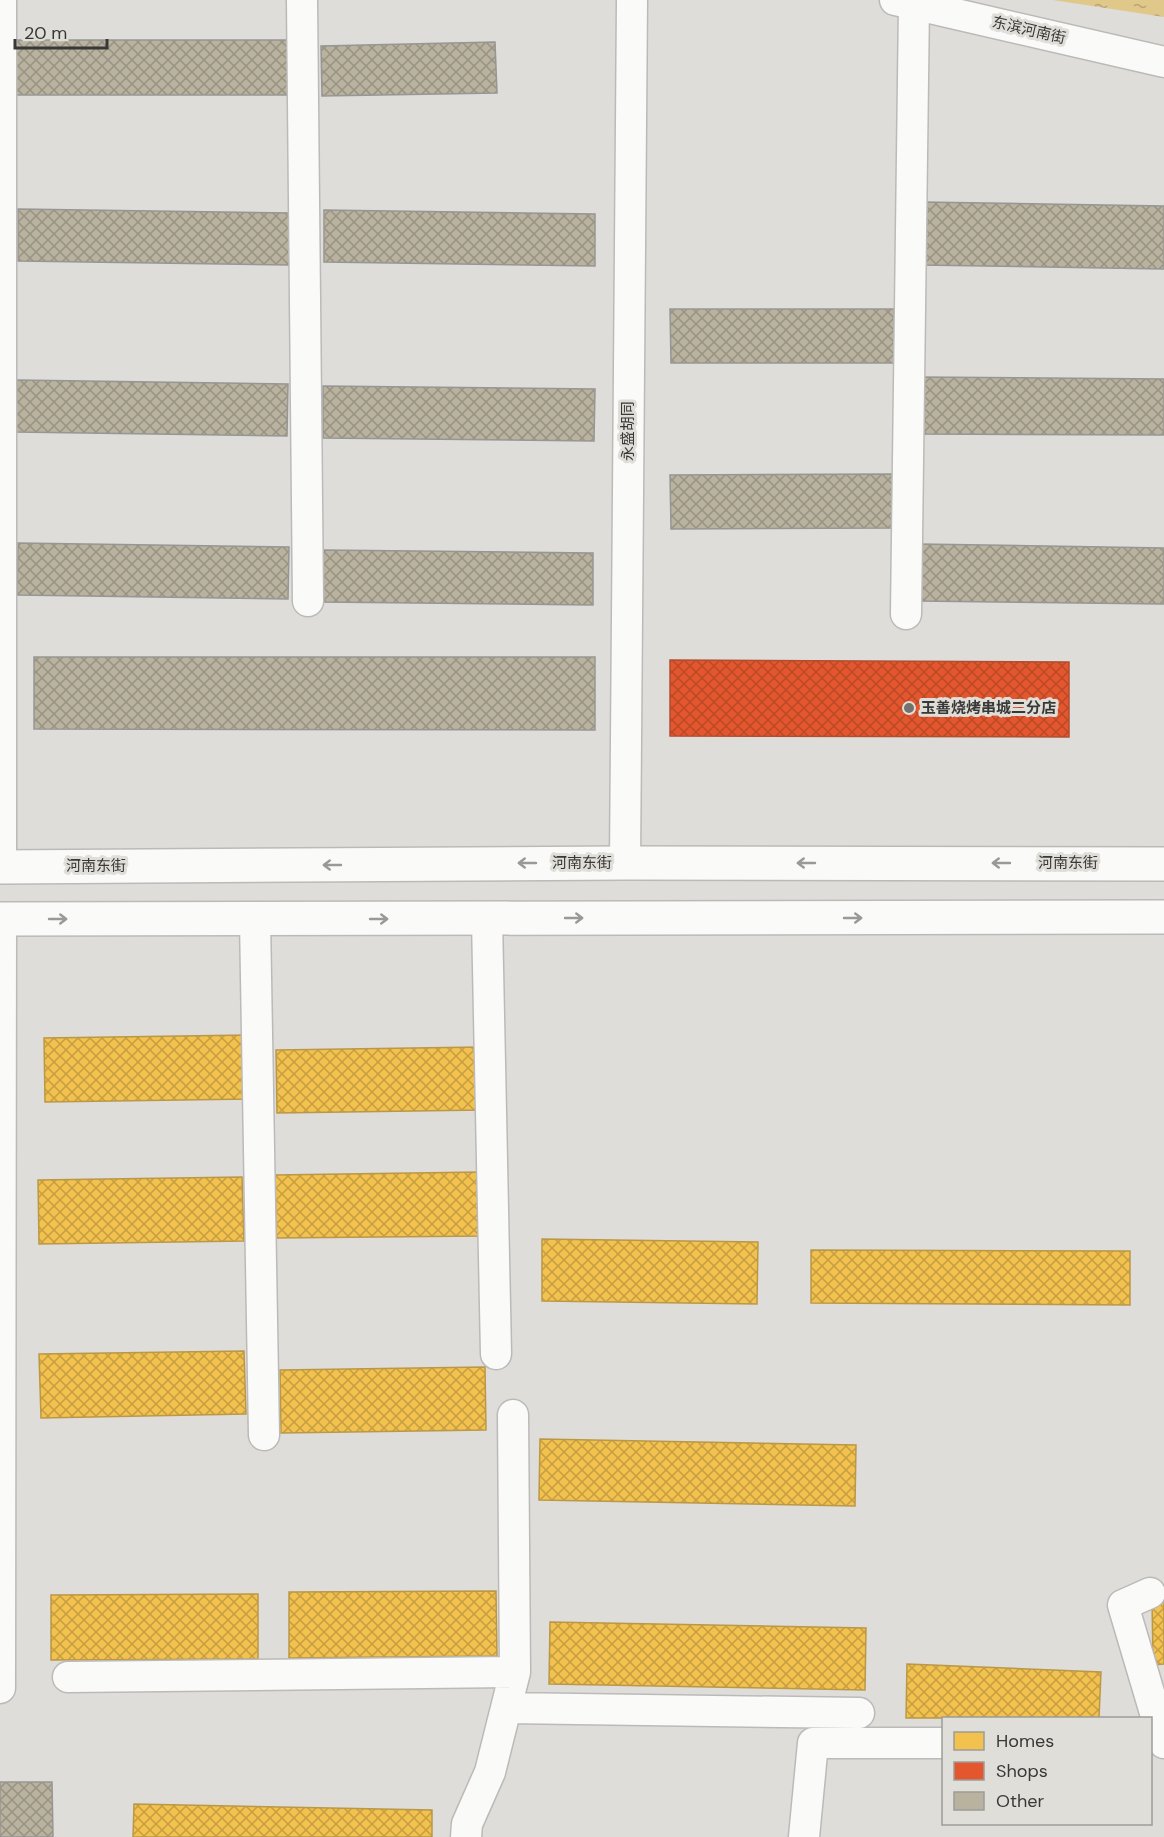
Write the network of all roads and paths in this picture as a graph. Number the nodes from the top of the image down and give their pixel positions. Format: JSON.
{"nodes":[{"id":1,"x":1,"y":0,"type":"edge"},
{"id":2,"x":302,"y":0,"type":"edge"},
{"id":3,"x":632,"y":0,"type":"edge"},
{"id":4,"x":903,"y":2,"type":"edge"},
{"id":5,"x":1164,"y":62,"type":"edge"},
{"id":6,"x":308,"y":601,"type":"dead end"},
{"id":7,"x":906,"y":614,"type":"dead end"},
{"id":8,"x":625,"y":863,"type":"junction"},
{"id":9,"x":1164,"y":864,"type":"edge"},
{"id":10,"x":1,"y":867,"type":"edge"},
{"id":11,"x":1164,"y":917,"type":"edge"},
{"id":12,"x":1,"y":919,"type":"edge"},
{"id":13,"x":255,"y":919,"type":"junction"},
{"id":14,"x":487,"y":919,"type":"junction"},
{"id":15,"x":1,"y":994,"type":"edge"},
{"id":16,"x":1,"y":1153,"type":"edge"},
{"id":17,"x":496,"y":1354,"type":"dead end"},
{"id":18,"x":513,"y":1415,"type":"dead end"},
{"id":19,"x":264,"y":1435,"type":"dead end"},
{"id":20,"x":1150,"y":1593,"type":"dead end"},
{"id":21,"x":515,"y":1672,"type":"junction"},
{"id":22,"x":1154,"y":1676,"type":"edge"},
{"id":23,"x":68,"y":1677,"type":"dead end"},
{"id":24,"x":0,"y":1688,"type":"edge"},
{"id":25,"x":506,"y":1708,"type":"junction"},
{"id":26,"x":859,"y":1713,"type":"dead end"},
{"id":27,"x":942,"y":1743,"type":"edge"},
{"id":28,"x":1164,"y":1744,"type":"edge"},
{"id":29,"x":466,"y":1837,"type":"edge"},
{"id":30,"x":804,"y":1837,"type":"edge"}],
"edges":[{"from":1,"to":10,"type":"street"},
{"from":2,"to":6,"type":"street"},
{"from":3,"to":8,"type":"street","name":"永盛胡同"},
{"from":4,"to":5,"type":"street","name":"东滨河南街"},
{"from":4,"to":7,"type":"street"},
{"from":9,"to":8,"type":"main road","name":"河南东街","one_way":true},
{"from":8,"to":10,"type":"main road","name":"河南东街","one_way":true},
{"from":14,"to":11,"type":"main road","one_way":true},
{"from":12,"to":13,"type":"main road","one_way":true},
{"from":12,"to":15,"type":"street"},
{"from":13,"to":14,"type":"main road","one_way":true},
{"from":13,"to":19,"type":"street"},
{"from":14,"to":17,"type":"street"},
{"from":15,"to":16,"type":"street"},
{"from":16,"to":24,"type":"street"},
{"from":18,"to":21,"type":"street"},
{"from":20,"to":22,"type":"street"},
{"from":21,"to":23,"type":"street"},
{"from":21,"to":25,"type":"street"},
{"from":22,"to":28,"type":"street"},
{"from":25,"to":26,"type":"street"},
{"from":25,"to":29,"type":"street"},
{"from":27,"to":30,"type":"street"}]}
